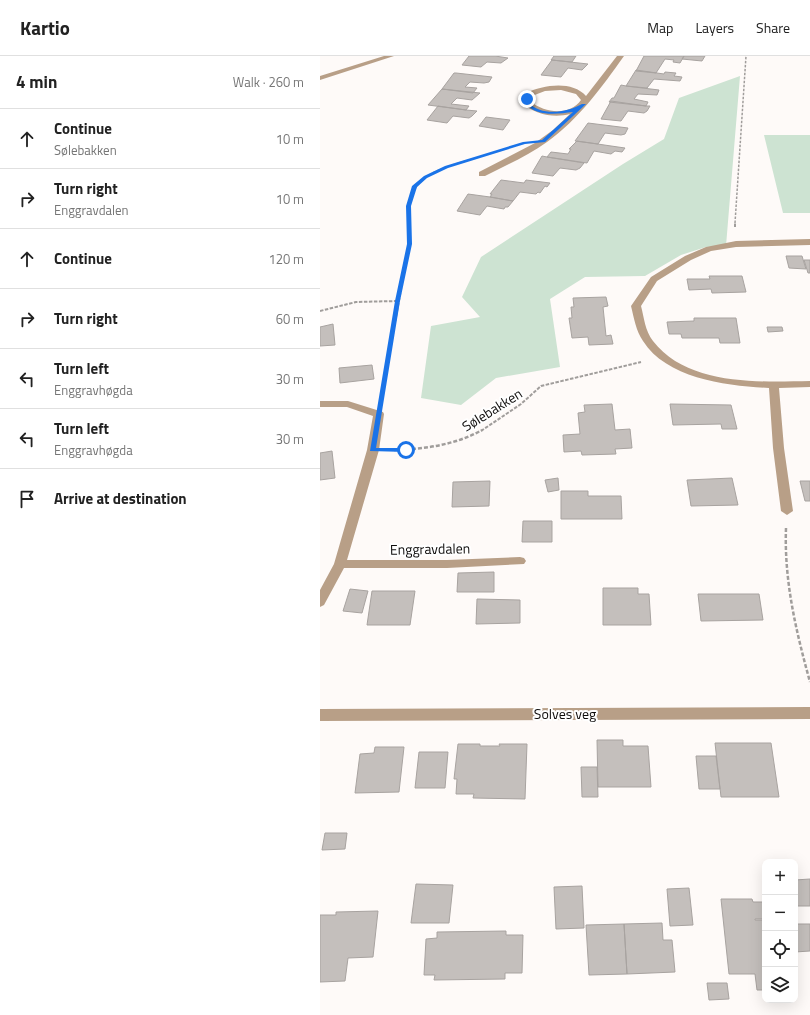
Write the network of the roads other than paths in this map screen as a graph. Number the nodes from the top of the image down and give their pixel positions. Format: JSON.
{"nodes":[{"id":1,"x":391,"y":56,"type":"edge"},
{"id":2,"x":621,"y":56,"type":"edge"},
{"id":3,"x":320,"y":78,"type":"edge"},
{"id":4,"x":584,"y":104,"type":"junction"},
{"id":5,"x":482,"y":174,"type":"dead end"},
{"id":6,"x":810,"y":242,"type":"edge"},
{"id":7,"x":810,"y":384,"type":"edge"},
{"id":8,"x":774,"y":386,"type":"junction"},
{"id":9,"x":320,"y":404,"type":"edge"},
{"id":10,"x":788,"y":511,"type":"road end"},
{"id":11,"x":520,"y":561,"type":"dead end"},
{"id":12,"x":340,"y":564,"type":"junction"},
{"id":13,"x":320,"y":602,"type":"edge"},
{"id":14,"x":810,"y":713,"type":"edge"},
{"id":15,"x":320,"y":715,"type":"edge"}],
"edges":[{"from":1,"to":3,"type":"street"},
{"from":2,"to":4,"type":"street"},
{"from":4,"to":4,"type":"street"},
{"from":4,"to":5,"type":"street"},
{"from":6,"to":8,"type":"street"},
{"from":7,"to":8,"type":"street"},
{"from":8,"to":10,"type":"street"},
{"from":9,"to":12,"type":"street"},
{"from":11,"to":12,"type":"street","name":"Enggravdalen"},
{"from":12,"to":13,"type":"street"},
{"from":14,"to":15,"type":"street","name":"Solves veg"}]}
